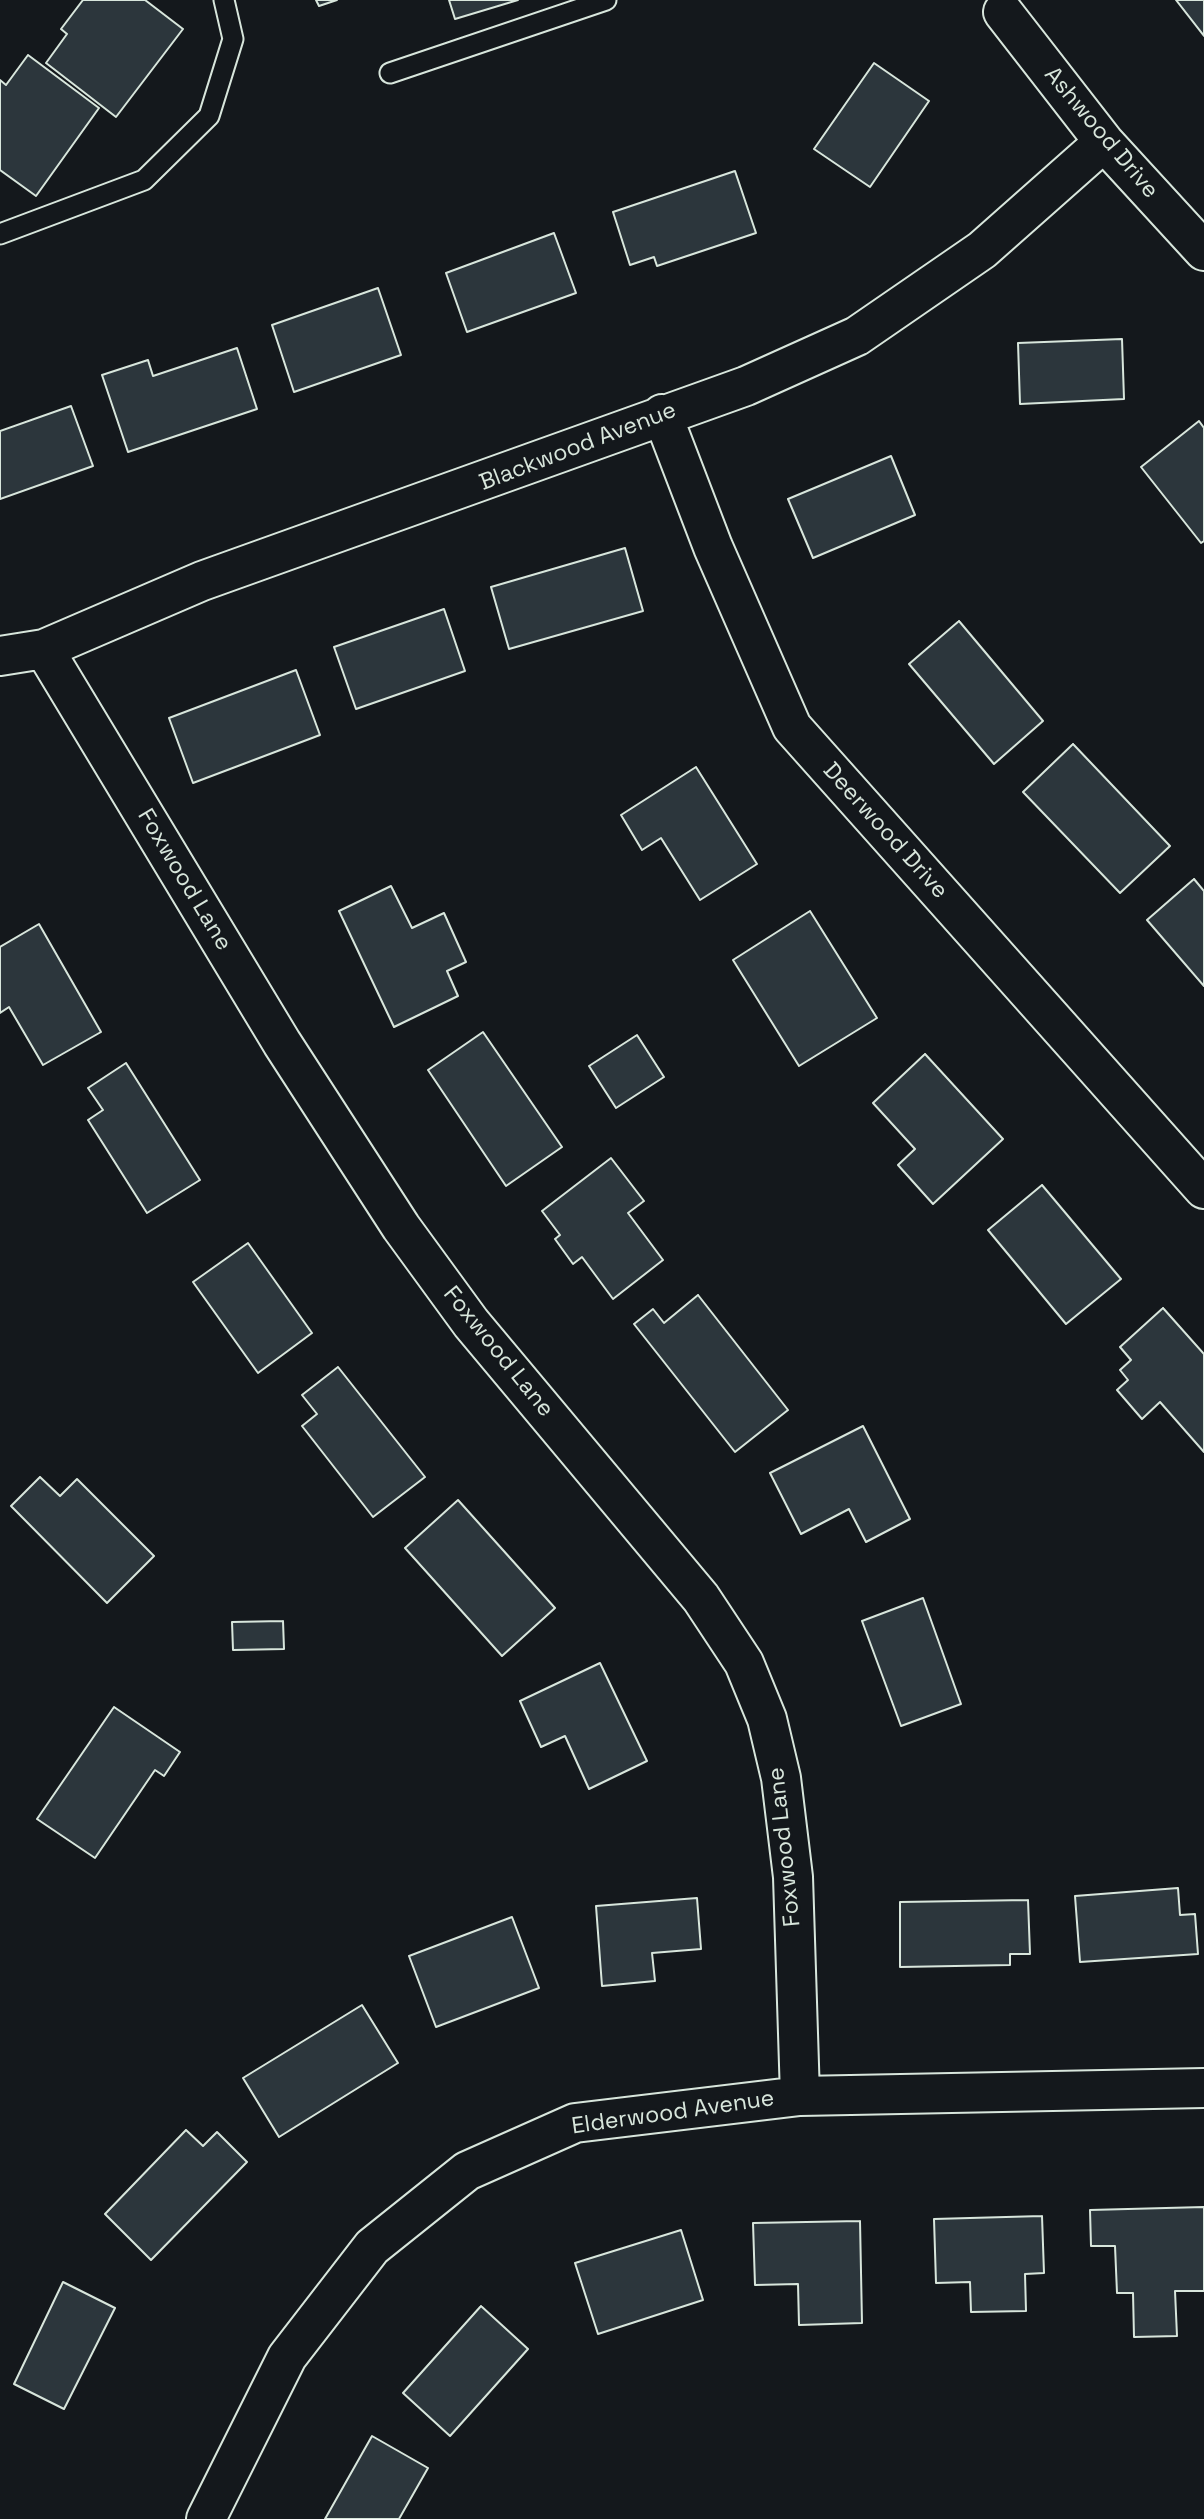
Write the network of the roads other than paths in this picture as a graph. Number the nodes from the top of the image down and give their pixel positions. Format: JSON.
{"nodes":[{"id":1,"x":224,"y":0,"type":"edge"},
{"id":2,"x":606,"y":0,"type":"edge"},
{"id":3,"x":1003,"y":12,"type":"dead end"},
{"id":4,"x":390,"y":73,"type":"dead end"},
{"id":5,"x":1104,"y":142,"type":"junction"},
{"id":6,"x":0,"y":234,"type":"edge"},
{"id":7,"x":1204,"y":251,"type":"edge"},
{"id":8,"x":662,"y":414,"type":"junction"},
{"id":9,"x":44,"y":649,"type":"junction"},
{"id":10,"x":0,"y":656,"type":"edge"},
{"id":11,"x":1204,"y":1189,"type":"edge"},
{"id":12,"x":1204,"y":2088,"type":"edge"},
{"id":13,"x":800,"y":2096,"type":"junction"},
{"id":14,"x":206,"y":2519,"type":"edge"}],
"edges":[{"from":1,"to":6,"type":"lane"},
{"from":2,"to":4,"type":"lane"},
{"from":3,"to":5,"type":"street","name":"Ashwood Drive"},
{"from":5,"to":7,"type":"street","name":"Ashwood Drive"},
{"from":5,"to":8,"type":"street","name":"Blackwood Avenue"},
{"from":8,"to":9,"type":"street","name":"Blackwood Avenue"},
{"from":8,"to":11,"type":"street","name":"Deerwood Drive"},
{"from":9,"to":10,"type":"street","name":"Blackwood Avenue"},
{"from":9,"to":13,"type":"street","name":"Foxwood Lane"},
{"from":12,"to":13,"type":"street","name":"Elderwood Avenue"},
{"from":13,"to":14,"type":"street","name":"Elderwood Avenue"}]}
